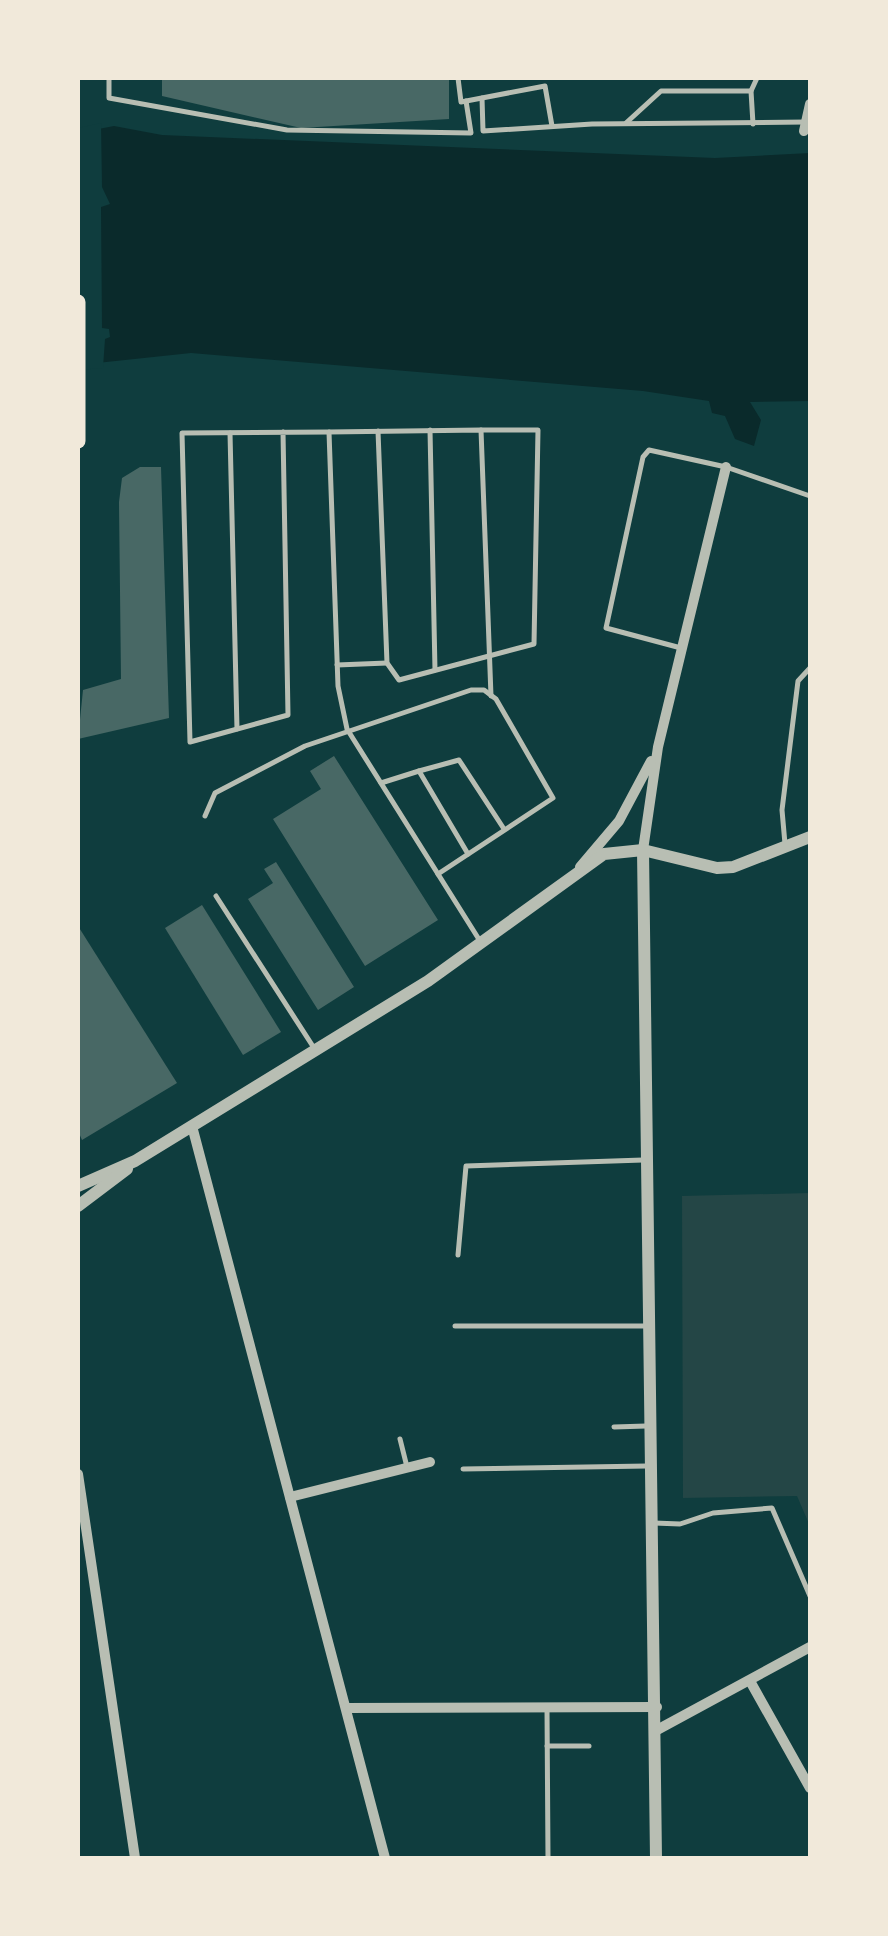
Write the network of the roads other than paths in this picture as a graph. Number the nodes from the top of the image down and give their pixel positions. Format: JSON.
{"nodes":[{"id":1,"x":109,"y":78,"type":"edge"},
{"id":2,"x":458,"y":78,"type":"edge"},
{"id":3,"x":757,"y":78,"type":"edge"},
{"id":4,"x":750,"y":91,"type":"junction"},
{"id":5,"x":482,"y":98,"type":"junction"},
{"id":6,"x":466,"y":101,"type":"junction"},
{"id":7,"x":810,"y":105,"type":"edge"},
{"id":8,"x":626,"y":123,"type":"junction"},
{"id":9,"x":753,"y":124,"type":"junction"},
{"id":10,"x":552,"y":126,"type":"junction"},
{"id":11,"x":805,"y":126,"type":"joint"},
{"id":12,"x":78,"y":302,"type":"edge"},
{"id":13,"x":430,"y":430,"type":"junction"},
{"id":14,"x":480,"y":430,"type":"junction"},
{"id":15,"x":378,"y":431,"type":"junction"},
{"id":16,"x":230,"y":432,"type":"junction"},
{"id":17,"x":282,"y":432,"type":"junction"},
{"id":18,"x":329,"y":432,"type":"junction"},
{"id":19,"x":78,"y":441,"type":"edge"},
{"id":20,"x":726,"y":468,"type":"junction"},
{"id":21,"x":810,"y":496,"type":"edge"},
{"id":22,"x":682,"y":648,"type":"junction"},
{"id":23,"x":490,"y":656,"type":"junction"},
{"id":24,"x":387,"y":663,"type":"junction"},
{"id":25,"x":337,"y":664,"type":"junction"},
{"id":26,"x":810,"y":668,"type":"edge"},
{"id":27,"x":435,"y":670,"type":"junction"},
{"id":28,"x":491,"y":696,"type":"junction"},
{"id":29,"x":347,"y":729,"type":"junction"},
{"id":30,"x":237,"y":730,"type":"junction"},
{"id":31,"x":658,"y":747,"type":"junction"},
{"id":32,"x":419,"y":771,"type":"junction"},
{"id":33,"x":381,"y":783,"type":"junction"},
{"id":34,"x":205,"y":816,"type":"dead end"},
{"id":35,"x":504,"y":830,"type":"junction"},
{"id":36,"x":810,"y":837,"type":"edge"},
{"id":37,"x":786,"y":847,"type":"junction"},
{"id":38,"x":643,"y":850,"type":"junction"},
{"id":39,"x":468,"y":854,"type":"junction"},
{"id":40,"x":438,"y":874,"type":"junction"},
{"id":41,"x":574,"y":874,"type":"junction"},
{"id":42,"x":216,"y":896,"type":"dead end"},
{"id":43,"x":480,"y":941,"type":"junction"},
{"id":44,"x":316,"y":1051,"type":"junction"},
{"id":45,"x":192,"y":1126,"type":"junction"},
{"id":46,"x":646,"y":1160,"type":"junction"},
{"id":47,"x":135,"y":1162,"type":"junction"},
{"id":48,"x":78,"y":1186,"type":"edge"},
{"id":49,"x":78,"y":1206,"type":"edge"},
{"id":50,"x":458,"y":1255,"type":"dead end"},
{"id":51,"x":455,"y":1326,"type":"dead end"},
{"id":52,"x":648,"y":1326,"type":"junction"},
{"id":53,"x":649,"y":1426,"type":"junction"},
{"id":54,"x":614,"y":1427,"type":"dead end"},
{"id":55,"x":400,"y":1438,"type":"dead end"},
{"id":56,"x":430,"y":1462,"type":"dead end"},
{"id":57,"x":650,"y":1466,"type":"junction"},
{"id":58,"x":407,"y":1467,"type":"junction"},
{"id":59,"x":462,"y":1469,"type":"dead end"},
{"id":60,"x":78,"y":1474,"type":"edge"},
{"id":61,"x":290,"y":1497,"type":"junction"},
{"id":62,"x":652,"y":1523,"type":"junction"},
{"id":63,"x":810,"y":1596,"type":"edge"},
{"id":64,"x":810,"y":1647,"type":"edge"},
{"id":65,"x":750,"y":1681,"type":"junction"},
{"id":66,"x":346,"y":1708,"type":"junction"},
{"id":67,"x":546,"y":1708,"type":"junction"},
{"id":68,"x":657,"y":1708,"type":"junction"},
{"id":69,"x":657,"y":1730,"type":"junction"},
{"id":70,"x":547,"y":1746,"type":"junction"},
{"id":71,"x":590,"y":1746,"type":"dead end"},
{"id":72,"x":810,"y":1788,"type":"edge"},
{"id":73,"x":135,"y":1858,"type":"edge"},
{"id":74,"x":385,"y":1858,"type":"edge"},
{"id":75,"x":548,"y":1858,"type":"edge"},
{"id":76,"x":656,"y":1858,"type":"edge"}],
"edges":[{"from":1,"to":6,"type":"lane"},
{"from":2,"to":6,"type":"lane"},
{"from":3,"to":4,"type":"lane"},
{"from":4,"to":8,"type":"lane"},
{"from":4,"to":9,"type":"lane"},
{"from":5,"to":6,"type":"lane"},
{"from":5,"to":10,"type":"lane"},
{"from":5,"to":10,"type":"lane"},
{"from":7,"to":11,"type":"street"},
{"from":8,"to":9,"type":"lane"},
{"from":8,"to":10,"type":"lane"},
{"from":9,"to":11,"type":"lane"},
{"from":12,"to":19,"type":"highway"},
{"from":13,"to":14,"type":"lane"},
{"from":13,"to":15,"type":"lane"},
{"from":13,"to":27,"type":"lane"},
{"from":14,"to":23,"type":"lane"},
{"from":14,"to":23,"type":"lane"},
{"from":15,"to":18,"type":"lane"},
{"from":15,"to":24,"type":"lane"},
{"from":16,"to":17,"type":"lane"},
{"from":16,"to":30,"type":"lane"},
{"from":16,"to":30,"type":"lane"},
{"from":17,"to":18,"type":"lane"},
{"from":17,"to":30,"type":"lane"},
{"from":18,"to":25,"type":"lane"},
{"from":20,"to":21,"type":"lane"},
{"from":20,"to":22,"type":"street"},
{"from":20,"to":22,"type":"lane"},
{"from":22,"to":31,"type":"street"},
{"from":23,"to":27,"type":"lane"},
{"from":23,"to":28,"type":"lane"},
{"from":24,"to":25,"type":"lane"},
{"from":24,"to":27,"type":"lane"},
{"from":25,"to":29,"type":"lane"},
{"from":26,"to":37,"type":"lane"},
{"from":28,"to":29,"type":"lane"},
{"from":28,"to":35,"type":"lane"},
{"from":29,"to":33,"type":"lane"},
{"from":29,"to":34,"type":"lane"},
{"from":31,"to":38,"type":"street"},
{"from":31,"to":41,"type":"street"},
{"from":32,"to":33,"type":"lane"},
{"from":32,"to":35,"type":"lane"},
{"from":32,"to":39,"type":"lane"},
{"from":33,"to":40,"type":"lane"},
{"from":35,"to":39,"type":"lane"},
{"from":36,"to":37,"type":"street"},
{"from":37,"to":38,"type":"street"},
{"from":38,"to":41,"type":"street"},
{"from":38,"to":46,"type":"street"},
{"from":39,"to":40,"type":"lane"},
{"from":40,"to":43,"type":"lane"},
{"from":41,"to":43,"type":"street"},
{"from":42,"to":44,"type":"lane"},
{"from":43,"to":44,"type":"street"},
{"from":44,"to":45,"type":"street"},
{"from":45,"to":47,"type":"street"},
{"from":45,"to":61,"type":"street"},
{"from":46,"to":50,"type":"lane"},
{"from":46,"to":52,"type":"street"},
{"from":47,"to":48,"type":"street"},
{"from":47,"to":49,"type":"street"},
{"from":51,"to":52,"type":"lane"},
{"from":52,"to":53,"type":"street"},
{"from":53,"to":54,"type":"lane"},
{"from":53,"to":57,"type":"street"},
{"from":55,"to":58,"type":"lane"},
{"from":56,"to":58,"type":"street"},
{"from":57,"to":59,"type":"lane"},
{"from":57,"to":62,"type":"street"},
{"from":58,"to":61,"type":"street"},
{"from":60,"to":73,"type":"street"},
{"from":61,"to":66,"type":"street"},
{"from":62,"to":63,"type":"lane"},
{"from":62,"to":68,"type":"street"},
{"from":64,"to":65,"type":"street"},
{"from":65,"to":69,"type":"street"},
{"from":65,"to":72,"type":"street"},
{"from":66,"to":67,"type":"street"},
{"from":66,"to":74,"type":"street"},
{"from":67,"to":68,"type":"street"},
{"from":67,"to":70,"type":"lane"},
{"from":68,"to":69,"type":"street"},
{"from":69,"to":76,"type":"street"},
{"from":70,"to":71,"type":"lane"},
{"from":70,"to":75,"type":"lane"}]}
